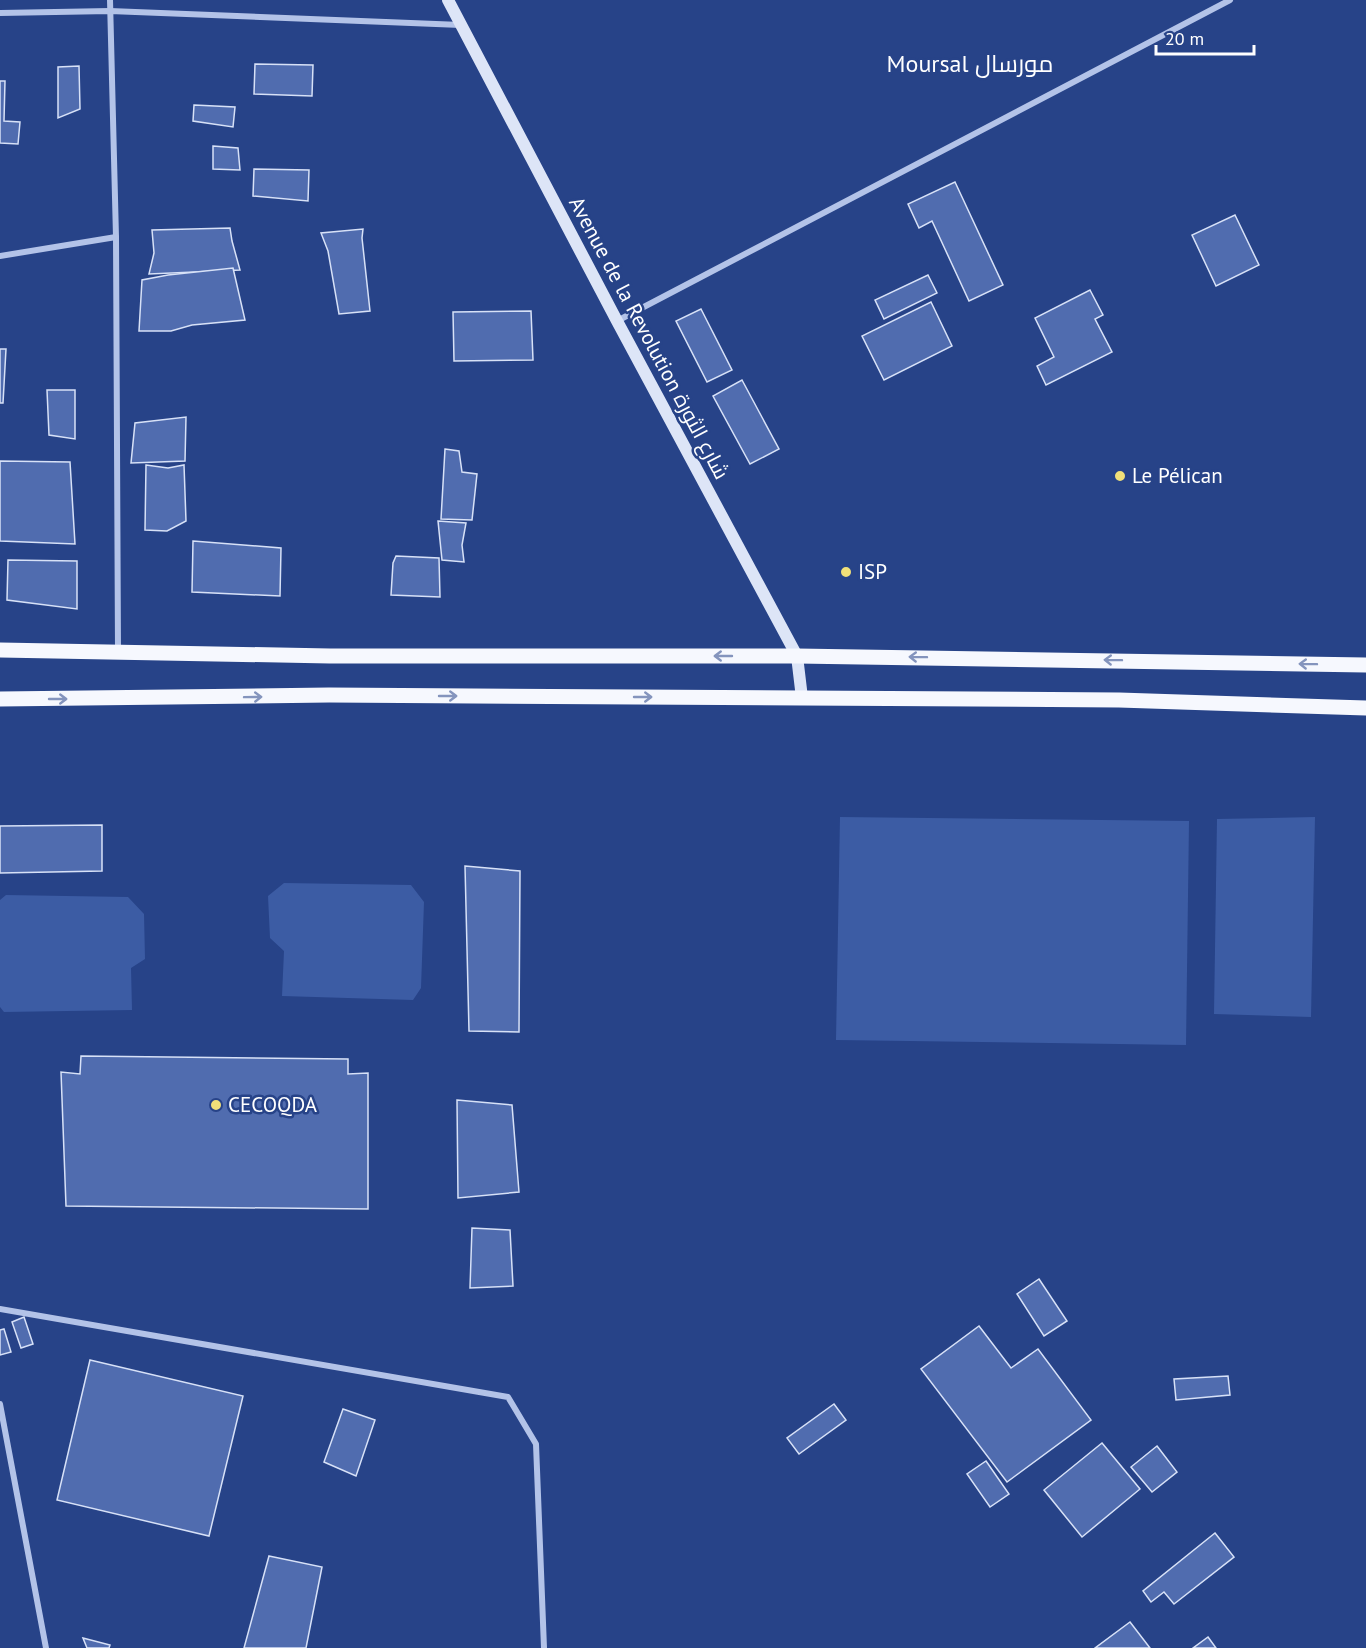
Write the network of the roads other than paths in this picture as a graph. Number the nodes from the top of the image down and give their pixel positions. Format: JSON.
{"nodes":[{"id":1,"x":110,"y":0,"type":"edge"},
{"id":2,"x":448,"y":0,"type":"edge"},
{"id":3,"x":1230,"y":0,"type":"edge"},
{"id":4,"x":110,"y":10,"type":"junction"},
{"id":5,"x":0,"y":13,"type":"edge"},
{"id":6,"x":461,"y":25,"type":"junction"},
{"id":7,"x":116,"y":237,"type":"junction"},
{"id":8,"x":0,"y":256,"type":"edge"},
{"id":9,"x":617,"y":321,"type":"junction"},
{"id":10,"x":0,"y":650,"type":"edge"},
{"id":11,"x":118,"y":651,"type":"junction"},
{"id":12,"x":797,"y":656,"type":"junction"},
{"id":13,"x":1366,"y":665,"type":"edge"},
{"id":14,"x":802,"y":698,"type":"junction"},
{"id":15,"x":0,"y":699,"type":"edge"},
{"id":16,"x":1366,"y":708,"type":"edge"},
{"id":17,"x":0,"y":1309,"type":"edge"},
{"id":18,"x":0,"y":1404,"type":"edge"},
{"id":19,"x":46,"y":1648,"type":"edge"},
{"id":20,"x":544,"y":1648,"type":"edge"}],
"edges":[{"from":1,"to":4,"type":"street"},
{"from":2,"to":6,"type":"street","name":"Avenue de la Revolution شارع الثورة"},
{"from":3,"to":9,"type":"street"},
{"from":4,"to":5,"type":"street"},
{"from":4,"to":6,"type":"street"},
{"from":4,"to":7,"type":"street"},
{"from":6,"to":9,"type":"street","name":"Avenue de la Revolution شارع الثورة"},
{"from":7,"to":8,"type":"street"},
{"from":7,"to":11,"type":"street"},
{"from":9,"to":12,"type":"street","name":"Avenue de la Revolution شارع الثورة"},
{"from":10,"to":11,"type":"main road"},
{"from":12,"to":11,"type":"main road","one_way":true},
{"from":13,"to":12,"type":"main road","one_way":true},
{"from":12,"to":14,"type":"street","name":"Avenue de la Revolution شارع الثورة"},
{"from":15,"to":14,"type":"main road","one_way":true},
{"from":14,"to":16,"type":"main road"},
{"from":17,"to":20,"type":"street"},
{"from":18,"to":19,"type":"street"}]}
